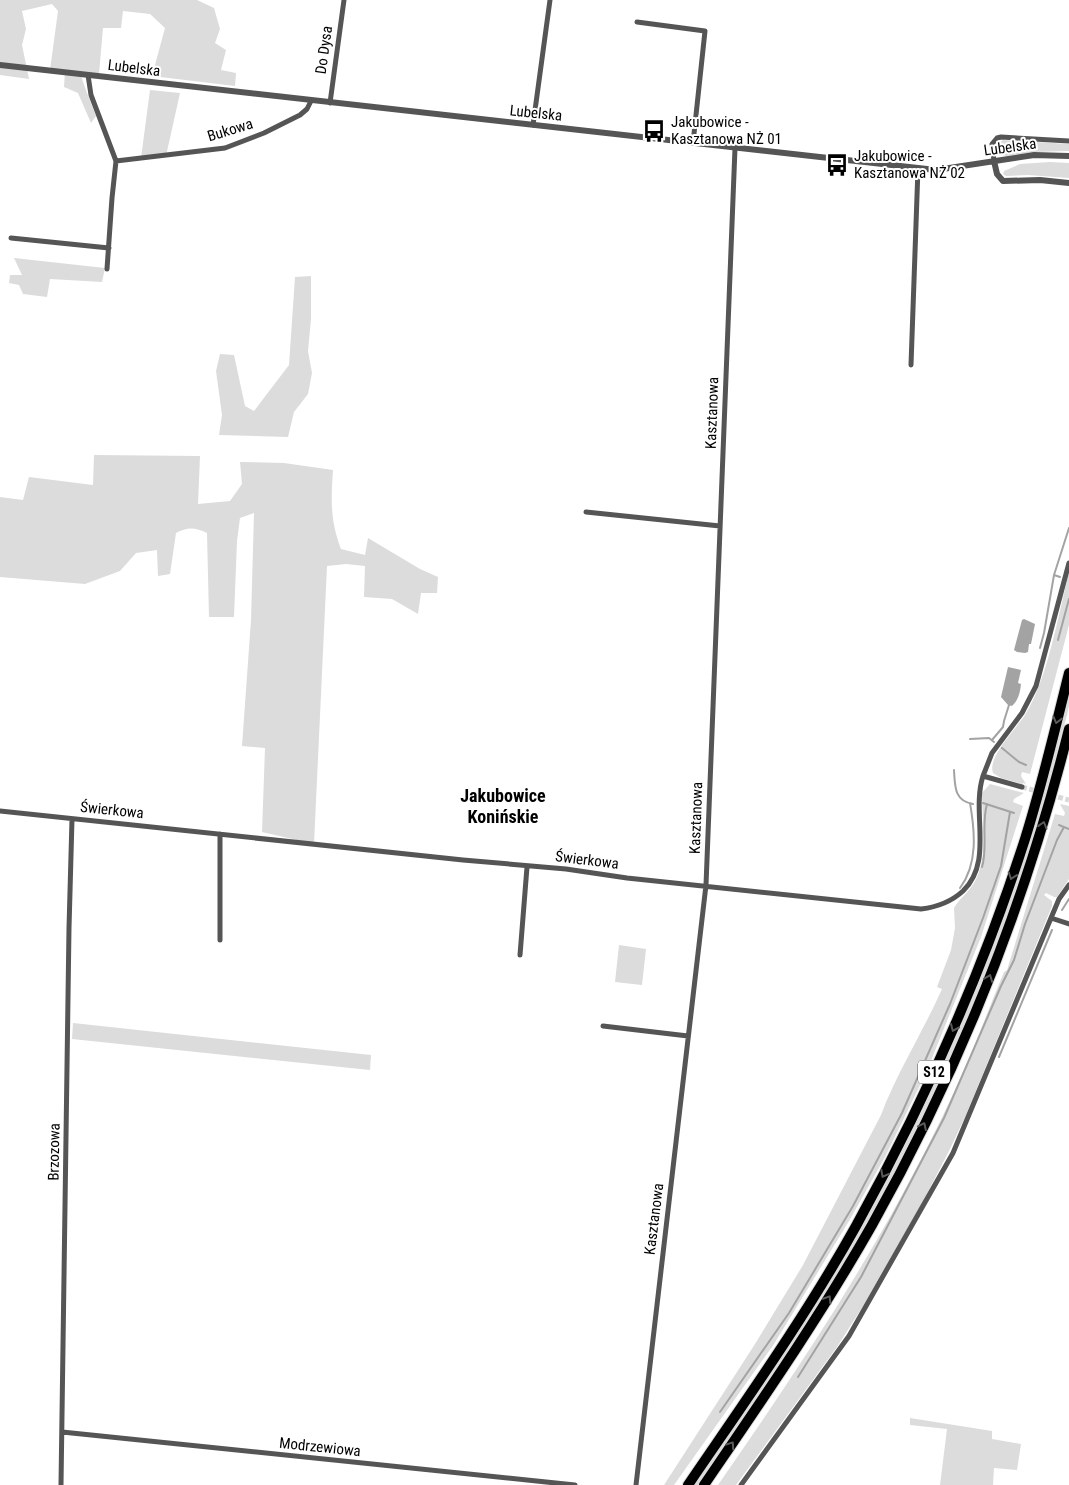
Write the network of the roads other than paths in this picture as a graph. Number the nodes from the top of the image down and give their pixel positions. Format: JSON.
{"nodes":[{"id":1,"x":344,"y":0,"type":"edge"},
{"id":2,"x":550,"y":0,"type":"edge"},
{"id":3,"x":638,"y":22,"type":"dead end"},
{"id":4,"x":0,"y":65,"type":"edge"},
{"id":5,"x":88,"y":75,"type":"junction"},
{"id":6,"x":312,"y":101,"type":"junction"},
{"id":7,"x":330,"y":103,"type":"junction"},
{"id":8,"x":532,"y":126,"type":"junction"},
{"id":9,"x":1069,"y":141,"type":"edge"},
{"id":10,"x":692,"y":143,"type":"junction"},
{"id":11,"x":735,"y":148,"type":"junction"},
{"id":12,"x":1069,"y":156,"type":"edge"},
{"id":13,"x":116,"y":161,"type":"junction"},
{"id":14,"x":994,"y":161,"type":"junction"},
{"id":15,"x":918,"y":168,"type":"junction"},
{"id":16,"x":1069,"y":182,"type":"edge"},
{"id":17,"x":11,"y":238,"type":"dead end"},
{"id":18,"x":109,"y":248,"type":"junction"},
{"id":19,"x":107,"y":269,"type":"dead end"},
{"id":20,"x":911,"y":365,"type":"dead end"},
{"id":21,"x":586,"y":512,"type":"dead end"},
{"id":22,"x":720,"y":526,"type":"junction"},
{"id":23,"x":1069,"y":563,"type":"edge"},
{"id":24,"x":1069,"y":673,"type":"edge"},
{"id":25,"x":1069,"y":729,"type":"edge"},
{"id":26,"x":983,"y":776,"type":"junction"},
{"id":27,"x":1022,"y":787,"type":"tunnel mouth"},
{"id":28,"x":0,"y":811,"type":"edge"},
{"id":29,"x":72,"y":819,"type":"junction"},
{"id":30,"x":220,"y":834,"type":"junction"},
{"id":31,"x":527,"y":867,"type":"junction"},
{"id":32,"x":706,"y":885,"type":"junction"},
{"id":33,"x":1069,"y":885,"type":"edge"},
{"id":34,"x":1050,"y":918,"type":"junction"},
{"id":35,"x":1069,"y":924,"type":"edge"},
{"id":36,"x":220,"y":940,"type":"dead end"},
{"id":37,"x":520,"y":955,"type":"dead end"},
{"id":38,"x":603,"y":1026,"type":"dead end"},
{"id":39,"x":688,"y":1036,"type":"junction"},
{"id":40,"x":62,"y":1432,"type":"junction"},
{"id":41,"x":61,"y":1485,"type":"edge"},
{"id":42,"x":575,"y":1485,"type":"edge"},
{"id":43,"x":636,"y":1485,"type":"edge"},
{"id":44,"x":688,"y":1485,"type":"edge"},
{"id":45,"x":704,"y":1485,"type":"edge"},
{"id":46,"x":741,"y":1485,"type":"edge"}],
"edges":[{"from":1,"to":7,"type":"street","name":"Do Dysa"},
{"from":2,"to":8,"type":"street"},
{"from":3,"to":10,"type":"street"},
{"from":4,"to":5,"type":"street","name":"Lubelska"},
{"from":5,"to":6,"type":"street","name":"Lubelska"},
{"from":5,"to":13,"type":"street"},
{"from":6,"to":7,"type":"street","name":"Lubelska"},
{"from":6,"to":13,"type":"street","name":"Bukowa"},
{"from":7,"to":8,"type":"street","name":"Lubelska"},
{"from":8,"to":10,"type":"street","name":"Lubelska"},
{"from":9,"to":14,"type":"street"},
{"from":10,"to":11,"type":"street","name":"Lubelska"},
{"from":11,"to":15,"type":"street","name":"Lubelska"},
{"from":11,"to":22,"type":"street","name":"Kasztanowa"},
{"from":12,"to":14,"type":"street","name":"Lubelska"},
{"from":13,"to":18,"type":"street"},
{"from":14,"to":15,"type":"street","name":"Lubelska"},
{"from":14,"to":16,"type":"street"},
{"from":15,"to":20,"type":"street"},
{"from":17,"to":18,"type":"street"},
{"from":18,"to":19,"type":"street"},
{"from":21,"to":22,"type":"street"},
{"from":22,"to":32,"type":"street","name":"Kasztanowa"},
{"from":23,"to":26,"type":"street"},
{"from":24,"to":44,"type":"highway","number":"S12","one_way":true},
{"from":45,"to":25,"type":"highway","number":"S12","one_way":true},
{"from":26,"to":27,"type":"street"},
{"from":26,"to":32,"type":"street","name":"Świerkowa"},
{"from":28,"to":29,"type":"street","name":"Świerkowa"},
{"from":29,"to":30,"type":"street","name":"Świerkowa"},
{"from":29,"to":40,"type":"street","name":"Brzozowa"},
{"from":30,"to":31,"type":"street","name":"Świerkowa"},
{"from":30,"to":36,"type":"street"},
{"from":31,"to":32,"type":"street","name":"Świerkowa"},
{"from":31,"to":37,"type":"street"},
{"from":32,"to":39,"type":"street","name":"Kasztanowa"},
{"from":33,"to":34,"type":"street"},
{"from":34,"to":35,"type":"street"},
{"from":34,"to":46,"type":"street"},
{"from":38,"to":39,"type":"street"},
{"from":39,"to":43,"type":"street","name":"Kasztanowa"},
{"from":40,"to":41,"type":"street","name":"Brzozowa"},
{"from":40,"to":42,"type":"street","name":"Modrzewiowa"}]}
